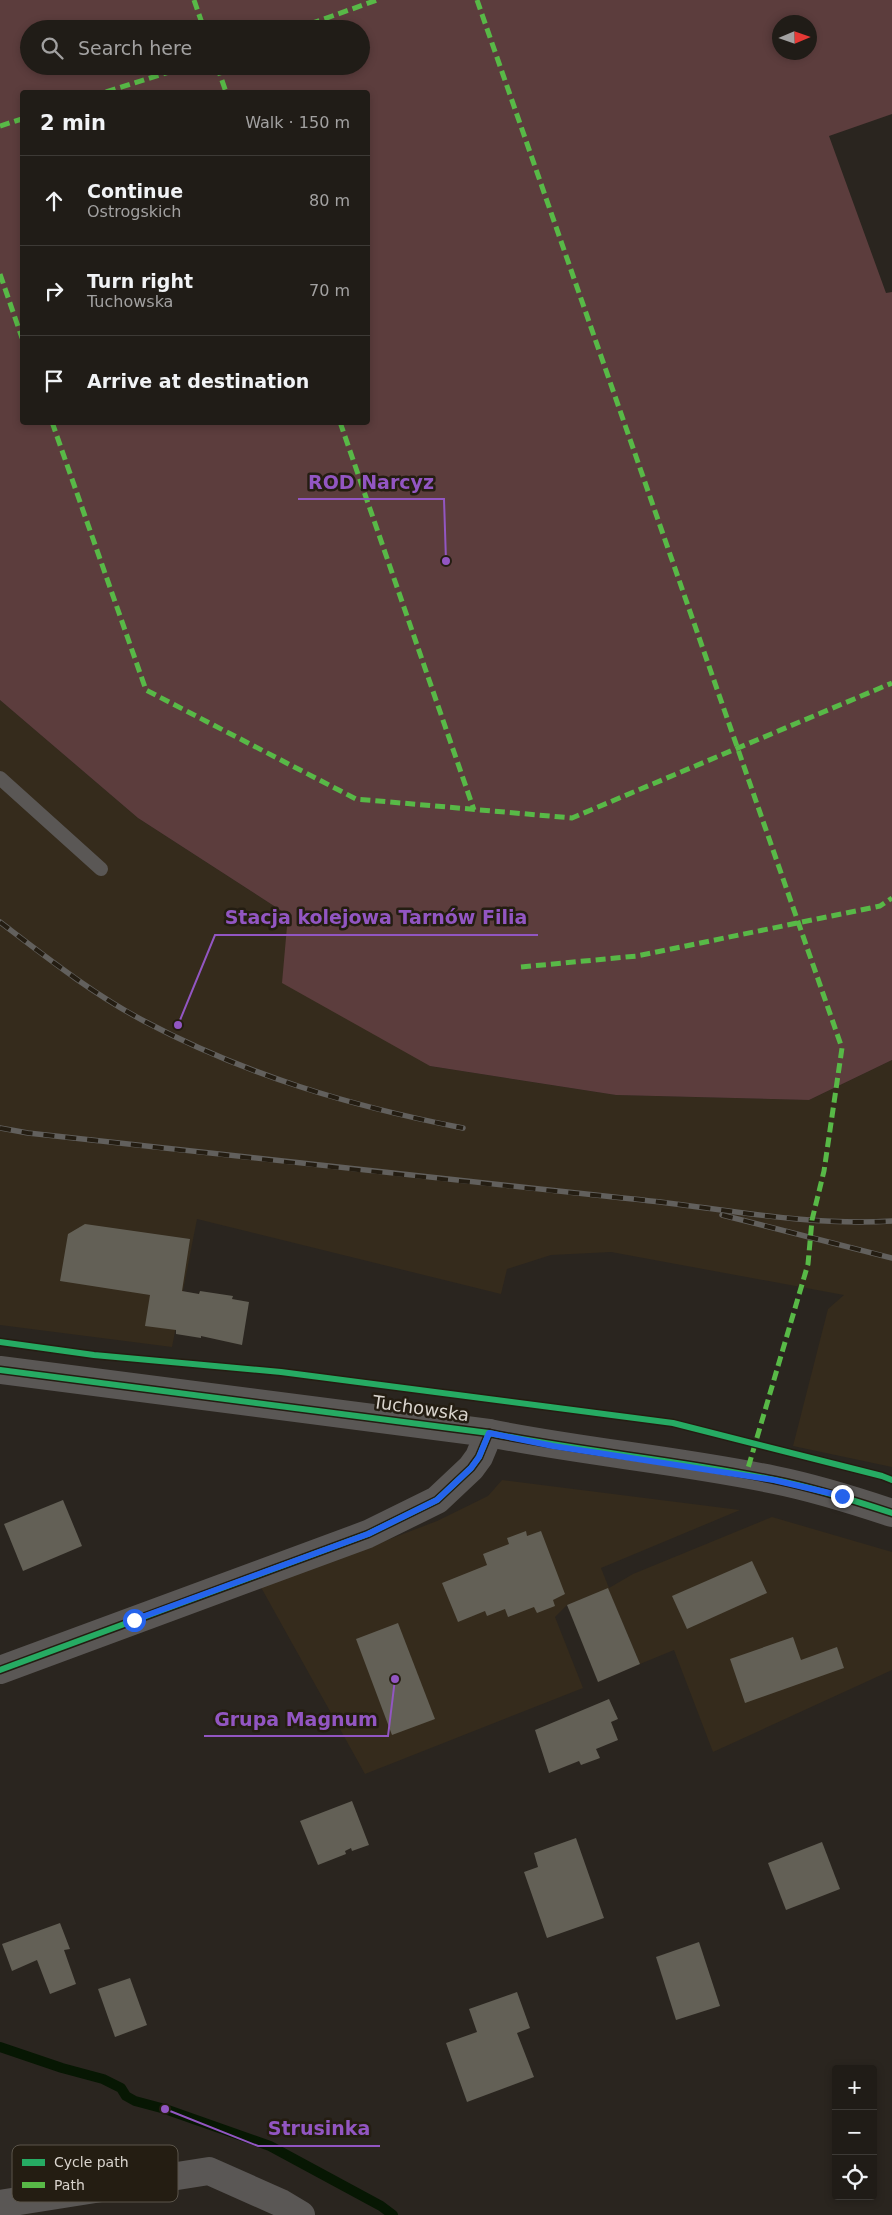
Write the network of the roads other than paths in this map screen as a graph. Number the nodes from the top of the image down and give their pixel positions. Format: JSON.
{"nodes":[{"id":1,"x":0,"y":778,"type":"edge"},
{"id":2,"x":101,"y":869,"type":"dead end"},
{"id":3,"x":0,"y":1370,"type":"edge"},
{"id":4,"x":489,"y":1433,"type":"junction"},
{"id":5,"x":892,"y":1513,"type":"edge"},
{"id":6,"x":0,"y":1670,"type":"edge"},
{"id":7,"x":178,"y":2176,"type":"edge"},
{"id":8,"x":13,"y":2202,"type":"edge"},
{"id":9,"x":0,"y":2204,"type":"edge"},
{"id":10,"x":301,"y":2215,"type":"edge"}],
"edges":[{"from":1,"to":2,"type":"lane"},
{"from":3,"to":4,"type":"street","name":"Tuchowska"},
{"from":4,"to":5,"type":"street","name":"Tuchowska"},
{"from":4,"to":6,"type":"street"},
{"from":7,"to":10,"type":"street"},
{"from":8,"to":9,"type":"street"}]}
